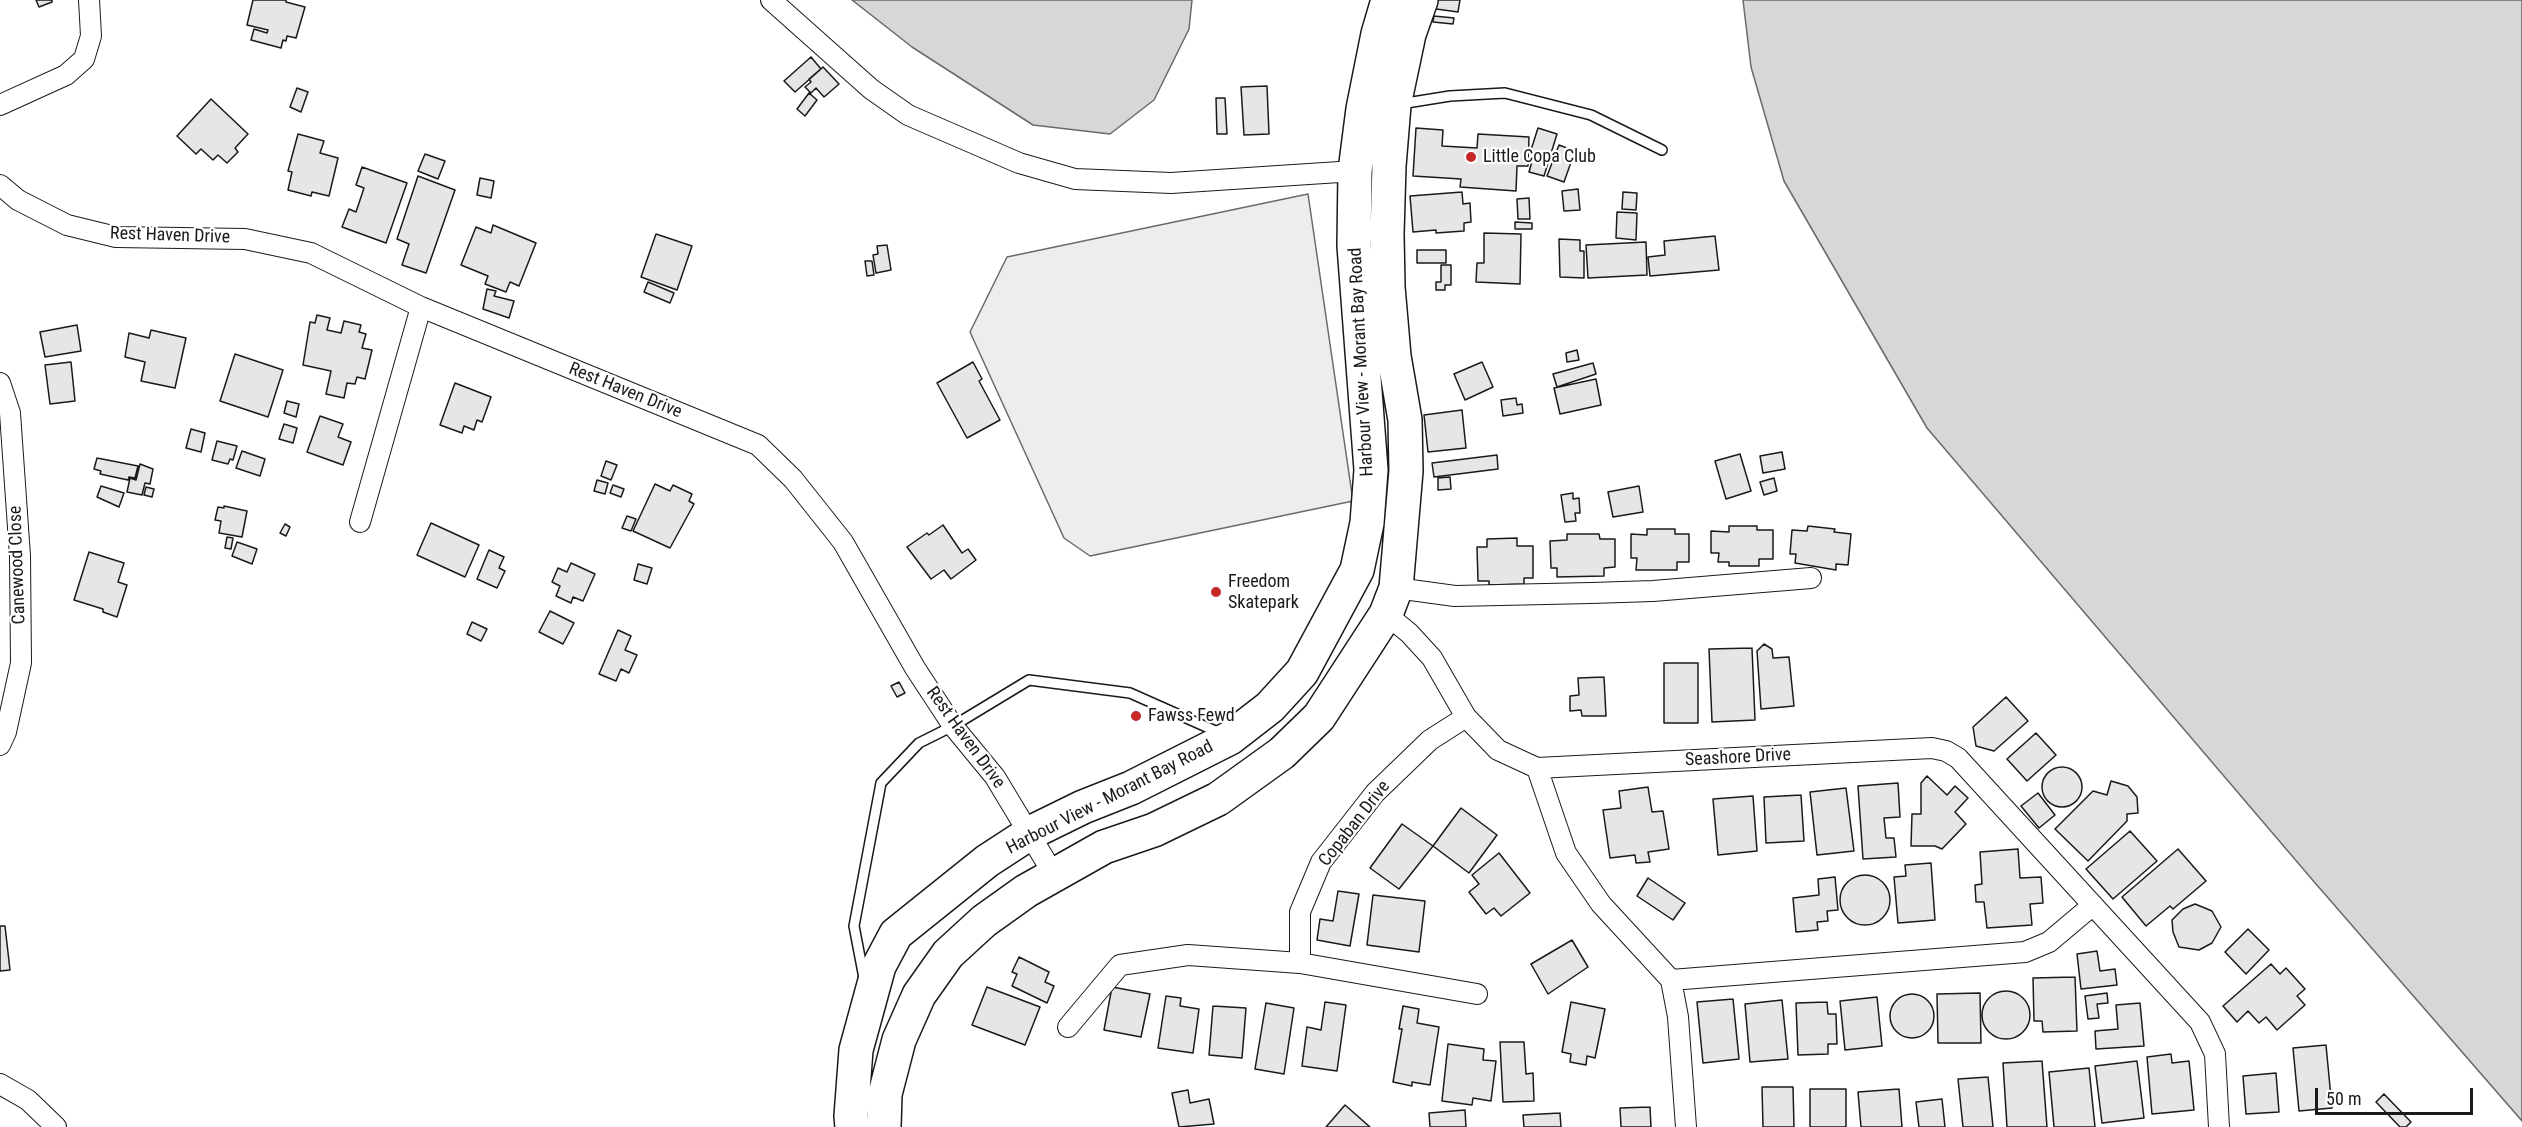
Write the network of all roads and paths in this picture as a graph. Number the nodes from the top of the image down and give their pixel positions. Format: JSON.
{"nodes":[{"id":1,"x":89,"y":0,"type":"edge"},
{"id":2,"x":771,"y":0,"type":"edge"},
{"id":3,"x":1388,"y":0,"type":"edge"},
{"id":4,"x":1421,"y":0,"type":"edge"},
{"id":5,"x":0,"y":105,"type":"edge"},
{"id":6,"x":1394,"y":105,"type":"junction"},
{"id":7,"x":1662,"y":150,"type":"dead end"},
{"id":8,"x":1355,"y":171,"type":"junction"},
{"id":9,"x":0,"y":185,"type":"edge"},
{"id":10,"x":421,"y":307,"type":"junction"},
{"id":11,"x":0,"y":383,"type":"edge"},
{"id":12,"x":360,"y":522,"type":"dead end"},
{"id":13,"x":1811,"y":578,"type":"dead end"},
{"id":14,"x":1391,"y":601,"type":"junction"},
{"id":15,"x":1466,"y":717,"type":"junction"},
{"id":16,"x":953,"y":726,"type":"junction"},
{"id":17,"x":1230,"y":738,"type":"junction"},
{"id":18,"x":0,"y":745,"type":"edge"},
{"id":19,"x":1537,"y":768,"type":"junction"},
{"id":20,"x":1030,"y":833,"type":"junction"},
{"id":21,"x":1054,"y":875,"type":"junction"},
{"id":22,"x":2093,"y":905,"type":"junction"},
{"id":23,"x":1300,"y":963,"type":"junction"},
{"id":24,"x":1671,"y":980,"type":"junction"},
{"id":25,"x":1476,"y":994,"type":"dead end"},
{"id":26,"x":868,"y":1000,"type":"junction"},
{"id":27,"x":1068,"y":1027,"type":"dead end"},
{"id":28,"x":0,"y":1084,"type":"edge"},
{"id":29,"x":56,"y":1127,"type":"edge"},
{"id":30,"x":852,"y":1127,"type":"edge"},
{"id":31,"x":884,"y":1127,"type":"edge"},
{"id":32,"x":1686,"y":1127,"type":"edge"},
{"id":33,"x":2218,"y":1127,"type":"edge"}],
"edges":[{"from":1,"to":5,"type":"street"},
{"from":2,"to":8,"type":"street"},
{"from":3,"to":8,"type":"highway","name":"Harbour View - Morant Bay Road"},
{"from":4,"to":6,"type":"highway","name":"Harbour View - Morant Bay Road"},
{"from":6,"to":7,"type":"lane"},
{"from":6,"to":14,"type":"highway","name":"Harbour View - Morant Bay Road"},
{"from":8,"to":17,"type":"highway","name":"Harbour View - Morant Bay Road"},
{"from":9,"to":10,"type":"street","name":"Rest Haven Drive"},
{"from":10,"to":12,"type":"street"},
{"from":10,"to":16,"type":"street","name":"Rest Haven Drive"},
{"from":11,"to":18,"type":"street","name":"Canewood Close"},
{"from":13,"to":14,"type":"street"},
{"from":14,"to":15,"type":"street","name":"Seashore Drive"},
{"from":14,"to":21,"type":"highway","name":"Harbour View - Morant Bay Road"},
{"from":15,"to":19,"type":"street","name":"Seashore Drive"},
{"from":15,"to":23,"type":"street","name":"Copaban Drive"},
{"from":16,"to":17,"type":"lane"},
{"from":16,"to":20,"type":"street","name":"Rest Haven Drive"},
{"from":16,"to":26,"type":"lane"},
{"from":17,"to":20,"type":"highway","name":"Harbour View - Morant Bay Road"},
{"from":19,"to":22,"type":"street","name":"Seashore Drive"},
{"from":19,"to":24,"type":"street"},
{"from":20,"to":21,"type":"street","name":"Rest Haven Drive"},
{"from":20,"to":26,"type":"highway","name":"Harbour View - Morant Bay Road"},
{"from":21,"to":31,"type":"highway","name":"Harbour View - Morant Bay Road"},
{"from":22,"to":24,"type":"street"},
{"from":22,"to":33,"type":"street","name":"Seashore Drive"},
{"from":23,"to":25,"type":"street"},
{"from":23,"to":27,"type":"street"},
{"from":24,"to":32,"type":"street"},
{"from":26,"to":30,"type":"highway","name":"Harbour View - Morant Bay Road"},
{"from":28,"to":29,"type":"street"}]}
